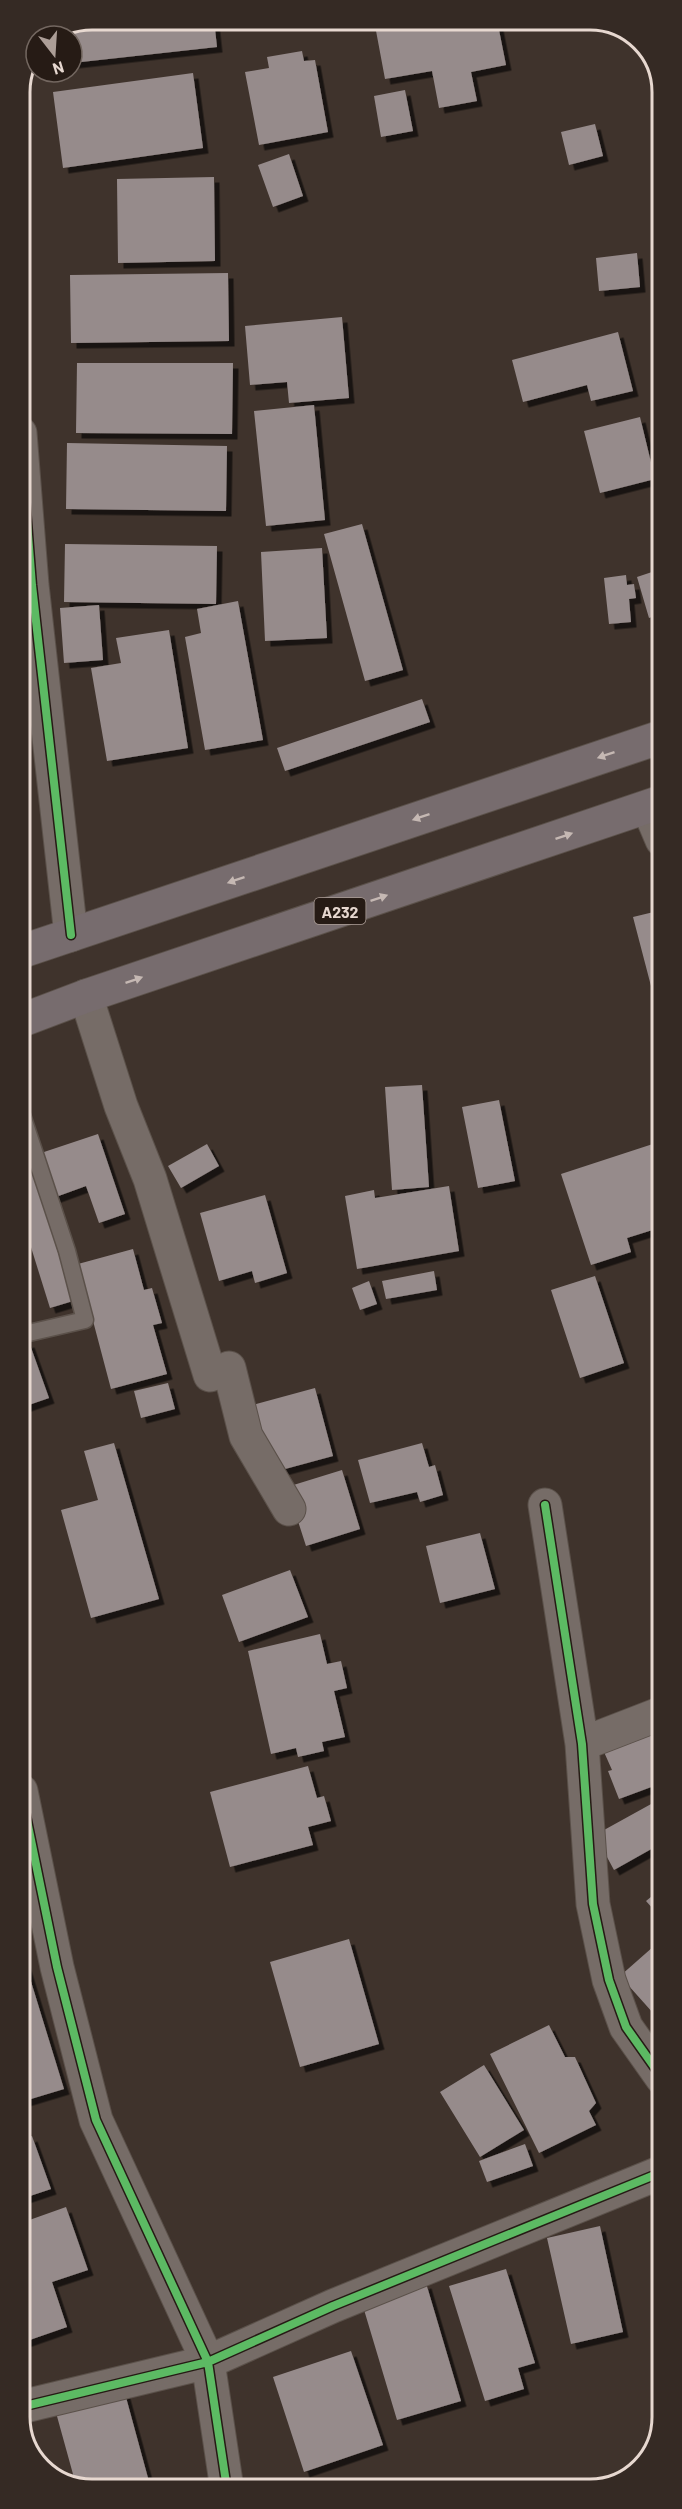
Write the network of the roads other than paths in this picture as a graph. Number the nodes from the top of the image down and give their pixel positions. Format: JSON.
{"nodes":[{"id":1,"x":30,"y":560,"type":"edge"},
{"id":2,"x":652,"y":740,"type":"edge"},
{"id":3,"x":652,"y":806,"type":"edge"},
{"id":4,"x":71,"y":935,"type":"junction"},
{"id":5,"x":30,"y":949,"type":"edge"},
{"id":6,"x":86,"y":996,"type":"junction"},
{"id":7,"x":30,"y":1017,"type":"edge"},
{"id":8,"x":30,"y":1139,"type":"edge"},
{"id":9,"x":30,"y":1333,"type":"edge"},
{"id":10,"x":545,"y":1505,"type":"dead end"},
{"id":11,"x":289,"y":1509,"type":"dead end"},
{"id":12,"x":652,"y":1717,"type":"edge"},
{"id":13,"x":582,"y":1744,"type":"junction"},
{"id":14,"x":30,"y":1835,"type":"edge"},
{"id":15,"x":652,"y":2064,"type":"edge"},
{"id":16,"x":652,"y":2176,"type":"edge"},
{"id":17,"x":208,"y":2362,"type":"junction"},
{"id":18,"x":30,"y":2405,"type":"edge"},
{"id":19,"x":226,"y":2479,"type":"edge"}],
"edges":[{"from":1,"to":4,"type":"street"},
{"from":2,"to":4,"type":"highway","one_way":true},
{"from":6,"to":3,"type":"highway","number":"A232","one_way":true},
{"from":4,"to":5,"type":"highway"},
{"from":6,"to":7,"type":"highway","number":"A232"},
{"from":6,"to":11,"type":"street"},
{"from":8,"to":9,"type":"lane"},
{"from":10,"to":13,"type":"street"},
{"from":12,"to":13,"type":"street"},
{"from":13,"to":15,"type":"street"},
{"from":14,"to":17,"type":"street"},
{"from":16,"to":17,"type":"street"},
{"from":17,"to":18,"type":"street"},
{"from":17,"to":19,"type":"street"}]}
